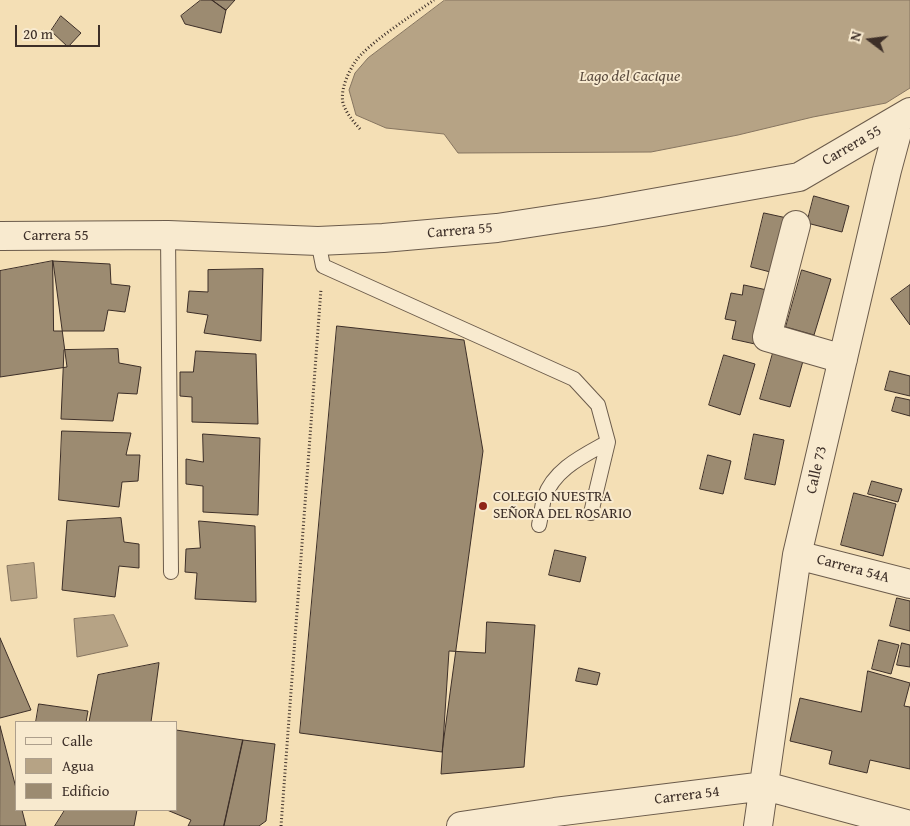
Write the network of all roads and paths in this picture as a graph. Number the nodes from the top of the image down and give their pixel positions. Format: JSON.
{"nodes":[{"id":1,"x":434,"y":0,"type":"edge"},
{"id":2,"x":905,"y":115,"type":"edge"},
{"id":3,"x":360,"y":129,"type":"dead end"},
{"id":4,"x":796,"y":225,"type":"dead end"},
{"id":5,"x":168,"y":235,"type":"junction"},
{"id":6,"x":0,"y":236,"type":"edge"},
{"id":7,"x":320,"y":254,"type":"junction"},
{"id":8,"x":842,"y":359,"type":"junction"},
{"id":9,"x":608,"y":442,"type":"junction"},
{"id":10,"x":590,"y":513,"type":"dead end"},
{"id":11,"x":539,"y":525,"type":"dead end"},
{"id":12,"x":797,"y":555,"type":"junction"},
{"id":13,"x":171,"y":572,"type":"dead end"},
{"id":14,"x":910,"y":584,"type":"edge"},
{"id":15,"x":765,"y":786,"type":"junction"},
{"id":16,"x":554,"y":819,"type":"edge"},
{"id":17,"x":910,"y":825,"type":"edge"},
{"id":18,"x":281,"y":826,"type":"edge"},
{"id":19,"x":461,"y":826,"type":"edge"},
{"id":20,"x":758,"y":826,"type":"edge"}],
"edges":[{"from":1,"to":3,"type":"path"},
{"from":2,"to":7,"type":"street","name":"Carrera 55"},
{"from":2,"to":8,"type":"street","name":"Calle 73"},
{"from":4,"to":8,"type":"street"},
{"from":5,"to":6,"type":"street","name":"Carrera 55"},
{"from":5,"to":7,"type":"street","name":"Carrera 55"},
{"from":5,"to":13,"type":"lane"},
{"from":7,"to":9,"type":"lane"},
{"from":7,"to":18,"type":"path"},
{"from":8,"to":12,"type":"street","name":"Calle 73"},
{"from":9,"to":10,"type":"lane"},
{"from":9,"to":11,"type":"lane"},
{"from":12,"to":14,"type":"street","name":"Carrera 54A"},
{"from":12,"to":15,"type":"street","name":"Calle 73"},
{"from":15,"to":16,"type":"street","name":"Carrera 54"},
{"from":15,"to":17,"type":"street","name":"Carrera 54"},
{"from":15,"to":20,"type":"street","name":"Calle 73"},
{"from":16,"to":19,"type":"street","name":"Carrera 54"}]}
